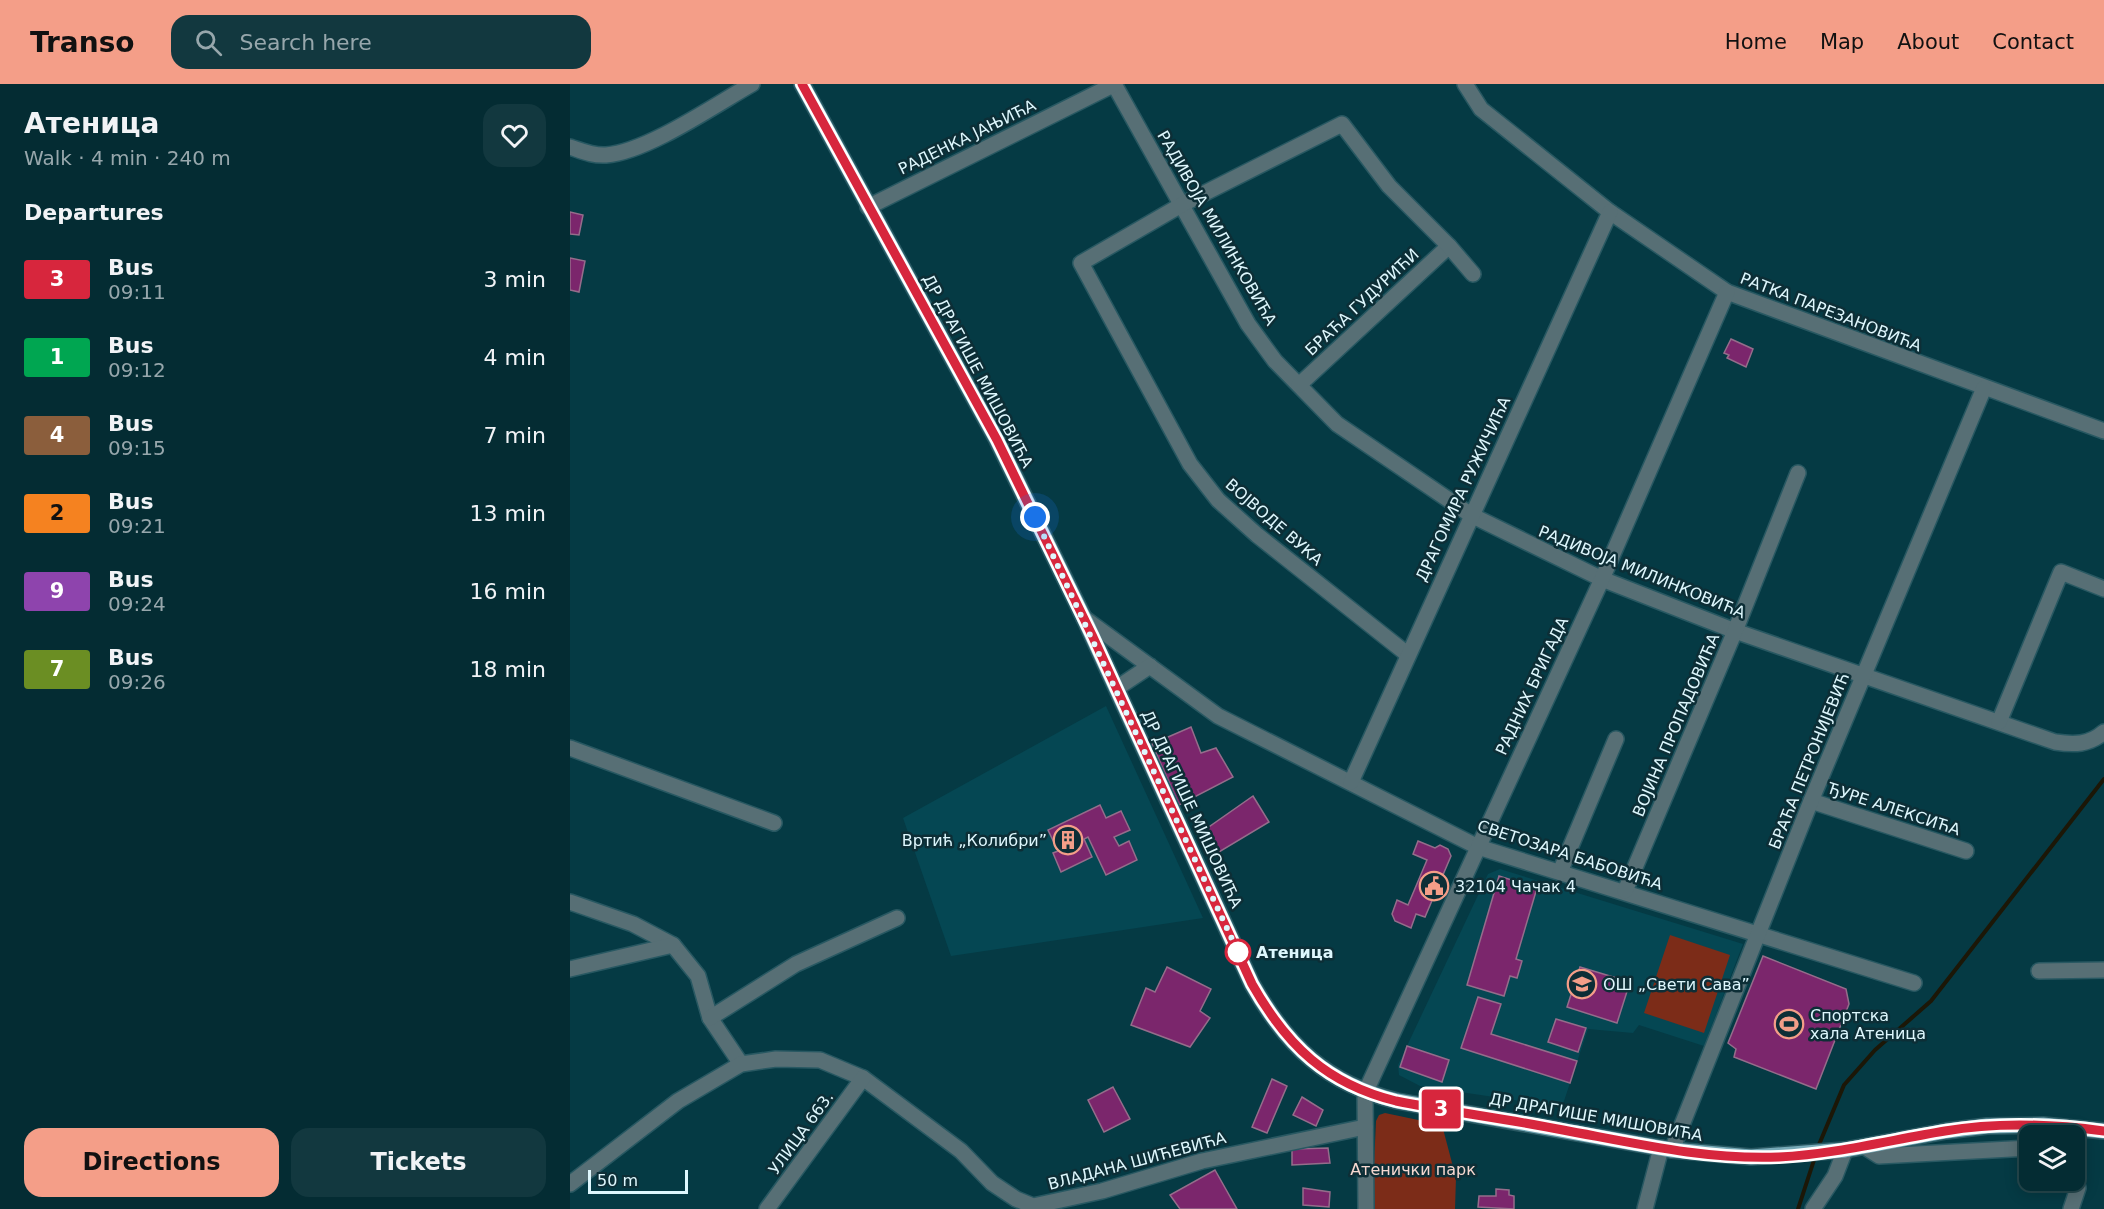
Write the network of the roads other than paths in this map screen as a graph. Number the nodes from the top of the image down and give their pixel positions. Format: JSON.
{"nodes":[{"id":1,"x":752,"y":84,"type":"edge"},
{"id":2,"x":802,"y":84,"type":"edge"},
{"id":3,"x":1115,"y":84,"type":"edge"},
{"id":4,"x":1465,"y":84,"type":"edge"},
{"id":5,"x":570,"y":147,"type":"edge"},
{"id":6,"x":1183,"y":204,"type":"junction"},
{"id":7,"x":868,"y":207,"type":"junction"},
{"id":8,"x":1610,"y":212,"type":"junction"},
{"id":9,"x":1449,"y":246,"type":"junction"},
{"id":10,"x":1473,"y":274,"type":"dead end"},
{"id":11,"x":1727,"y":292,"type":"junction"},
{"id":12,"x":1299,"y":385,"type":"junction"},
{"id":13,"x":1984,"y":388,"type":"junction"},
{"id":14,"x":2104,"y":430,"type":"edge"},
{"id":15,"x":1798,"y":473,"type":"dead end"},
{"id":16,"x":1471,"y":515,"type":"junction"},
{"id":17,"x":1602,"y":579,"type":"junction"},
{"id":18,"x":2104,"y":590,"type":"edge"},
{"id":19,"x":1084,"y":618,"type":"junction"},
{"id":20,"x":1735,"y":631,"type":"junction"},
{"id":21,"x":1407,"y":654,"type":"junction"},
{"id":22,"x":1150,"y":666,"type":"junction"},
{"id":23,"x":1864,"y":675,"type":"junction"},
{"id":24,"x":1117,"y":688,"type":"junction"},
{"id":25,"x":1999,"y":722,"type":"junction"},
{"id":26,"x":2104,"y":732,"type":"edge"},
{"id":27,"x":1616,"y":740,"type":"dead end"},
{"id":28,"x":570,"y":748,"type":"edge"},
{"id":29,"x":1351,"y":782,"type":"junction"},
{"id":30,"x":1811,"y":801,"type":"junction"},
{"id":31,"x":774,"y":823,"type":"dead end"},
{"id":32,"x":1478,"y":847,"type":"junction"},
{"id":33,"x":1966,"y":851,"type":"dead end"},
{"id":34,"x":1560,"y":872,"type":"junction"},
{"id":35,"x":1625,"y":891,"type":"junction"},
{"id":36,"x":570,"y":902,"type":"edge"},
{"id":37,"x":897,"y":918,"type":"dead end"},
{"id":38,"x":1758,"y":934,"type":"junction"},
{"id":39,"x":673,"y":945,"type":"junction"},
{"id":40,"x":570,"y":969,"type":"edge"},
{"id":41,"x":2104,"y":970,"type":"edge"},
{"id":42,"x":2039,"y":971,"type":"dead end"},
{"id":43,"x":1914,"y":983,"type":"dead end"},
{"id":44,"x":710,"y":1018,"type":"junction"},
{"id":45,"x":741,"y":1064,"type":"junction"},
{"id":46,"x":863,"y":1078,"type":"junction"},
{"id":47,"x":1365,"y":1093,"type":"junction"},
{"id":48,"x":1365,"y":1127,"type":"junction"},
{"id":49,"x":2104,"y":1131,"type":"edge"},
{"id":50,"x":1865,"y":1147,"type":"junction"},
{"id":51,"x":1667,"y":1149,"type":"junction"},
{"id":52,"x":2019,"y":1149,"type":"edge"},
{"id":53,"x":1841,"y":1150,"type":"junction"},
{"id":54,"x":570,"y":1184,"type":"edge"},
{"id":55,"x":2077,"y":1191,"type":"edge"},
{"id":56,"x":1035,"y":1207,"type":"edge"},
{"id":57,"x":767,"y":1209,"type":"edge"},
{"id":58,"x":1366,"y":1209,"type":"edge"},
{"id":59,"x":1645,"y":1209,"type":"edge"},
{"id":60,"x":1813,"y":1209,"type":"edge"},
{"id":61,"x":2072,"y":1209,"type":"edge"}],
"edges":[{"from":1,"to":5,"type":"street"},
{"from":2,"to":7,"type":"main road","name":"ДР ДРАГИШЕ МИШОВИЋА"},
{"from":3,"to":6,"type":"street","name":"РАДИВОЈА МИЛИНКОВИЋА"},
{"from":3,"to":7,"type":"street","name":"РАДЕНКА ЈАЊИЋА"},
{"from":4,"to":8,"type":"street","name":"РАТКА ПАРЕЗАНОВИЋА"},
{"from":6,"to":9,"type":"street"},
{"from":6,"to":12,"type":"street","name":"РАДИВОЈА МИЛИНКОВИЋА"},
{"from":6,"to":21,"type":"street","name":"ВОЈВОДЕ ВУКА"},
{"from":7,"to":19,"type":"main road","name":"ДР ДРАГИШЕ МИШОВИЋА"},
{"from":8,"to":11,"type":"street","name":"РАТКА ПАРЕЗАНОВИЋА"},
{"from":8,"to":16,"type":"street","name":"ДРАГОМИРА РУЖИЧИЋА"},
{"from":9,"to":10,"type":"street"},
{"from":9,"to":12,"type":"street","name":"БРАЋА ГУДУРИЋИ"},
{"from":11,"to":13,"type":"street","name":"РАТКА ПАРЕЗАНОВИЋА"},
{"from":11,"to":17,"type":"street","name":"РАДНИХ БРИГАДА"},
{"from":12,"to":16,"type":"street","name":"РАДИВОЈА МИЛИНКОВИЋА"},
{"from":13,"to":14,"type":"street","name":"РАТКА ПАРЕЗАНОВИЋА"},
{"from":13,"to":23,"type":"street","name":"БРАЋА ПЕТРОНИЈЕВИЋ"},
{"from":15,"to":20,"type":"street","name":"ВОЈИНА ПРОПАДОВИЋА"},
{"from":16,"to":17,"type":"street","name":"РАДИВОЈА МИЛИНКОВИЋА"},
{"from":16,"to":21,"type":"street","name":"ДРАГОМИРА РУЖИЧИЋА"},
{"from":17,"to":20,"type":"street","name":"РАДИВОЈА МИЛИНКОВИЋА"},
{"from":17,"to":32,"type":"street","name":"РАДНИХ БРИГАДА"},
{"from":18,"to":25,"type":"street"},
{"from":19,"to":22,"type":"street","name":"СВЕТОЗАРА БАБОВИЋА"},
{"from":19,"to":24,"type":"main road","name":"ДР ДРАГИШЕ МИШОВИЋА"},
{"from":20,"to":23,"type":"street","name":"РАДИВОЈА МИЛИНКОВИЋА"},
{"from":20,"to":35,"type":"street","name":"ВОЈИНА ПРОПАДОВИЋА"},
{"from":21,"to":29,"type":"street","name":"ДРАГОМИРА РУЖИЧИЋА"},
{"from":22,"to":24,"type":"street"},
{"from":22,"to":29,"type":"street","name":"СВЕТОЗАРА БАБОВИЋА"},
{"from":23,"to":25,"type":"street","name":"РАДИВОЈА МИЛИНКОВИЋА"},
{"from":23,"to":30,"type":"street","name":"БРАЋА ПЕТРОНИЈЕВИЋ"},
{"from":24,"to":47,"type":"main road","name":"ДР ДРАГИШЕ МИШОВИЋА"},
{"from":25,"to":26,"type":"street","name":"РАДИВОЈА МИЛИНКОВИЋА"},
{"from":27,"to":34,"type":"street"},
{"from":28,"to":31,"type":"street"},
{"from":29,"to":32,"type":"street","name":"СВЕТОЗАРА БАБОВИЋА"},
{"from":30,"to":33,"type":"street","name":"ЂУРЕ АЛЕКСИЋА"},
{"from":30,"to":38,"type":"street","name":"БРАЋА ПЕТРОНИЈЕВИЋ"},
{"from":32,"to":34,"type":"street","name":"СВЕТОЗАРА БАБОВИЋА"},
{"from":32,"to":47,"type":"street","name":"РАДНИХ БРИГАДА"},
{"from":34,"to":35,"type":"street","name":"СВЕТОЗАРА БАБОВИЋА"},
{"from":35,"to":38,"type":"street","name":"СВЕТОЗАРА БАБОВИЋА"},
{"from":36,"to":39,"type":"street"},
{"from":37,"to":44,"type":"street"},
{"from":38,"to":43,"type":"street","name":"СВЕТОЗАРА БАБОВИЋА"},
{"from":38,"to":51,"type":"street","name":"БРАЋА ПЕТРОНИЈЕВИЋ"},
{"from":39,"to":40,"type":"street"},
{"from":39,"to":44,"type":"street"},
{"from":41,"to":42,"type":"street"},
{"from":44,"to":45,"type":"street"},
{"from":45,"to":46,"type":"street","name":"ВЛАДАНА ШИЋЕВИЋА"},
{"from":45,"to":54,"type":"street","name":"ВЛАДАНА ШИЋЕВИЋА"},
{"from":46,"to":56,"type":"street","name":"ВЛАДАНА ШИЋЕВИЋА"},
{"from":46,"to":57,"type":"street","name":"УЛИЦА 663."},
{"from":47,"to":48,"type":"street"},
{"from":47,"to":51,"type":"main road","name":"ДР ДРАГИШЕ МИШОВИЋА"},
{"from":48,"to":56,"type":"street","name":"ВЛАДАНА ШИЋЕВИЋА"},
{"from":48,"to":58,"type":"street"},
{"from":49,"to":50,"type":"main road","name":"ДР ДРАГИШЕ МИШОВИЋА"},
{"from":50,"to":52,"type":"street"},
{"from":50,"to":53,"type":"main road","name":"ДР ДРАГИШЕ МИШОВИЋА"},
{"from":51,"to":53,"type":"main road","name":"ДР ДРАГИШЕ МИШОВИЋА"},
{"from":51,"to":59,"type":"street","name":"БРАЋА ПЕТРОНИЈЕВИЋ"},
{"from":53,"to":60,"type":"street"},
{"from":55,"to":61,"type":"street"}]}
